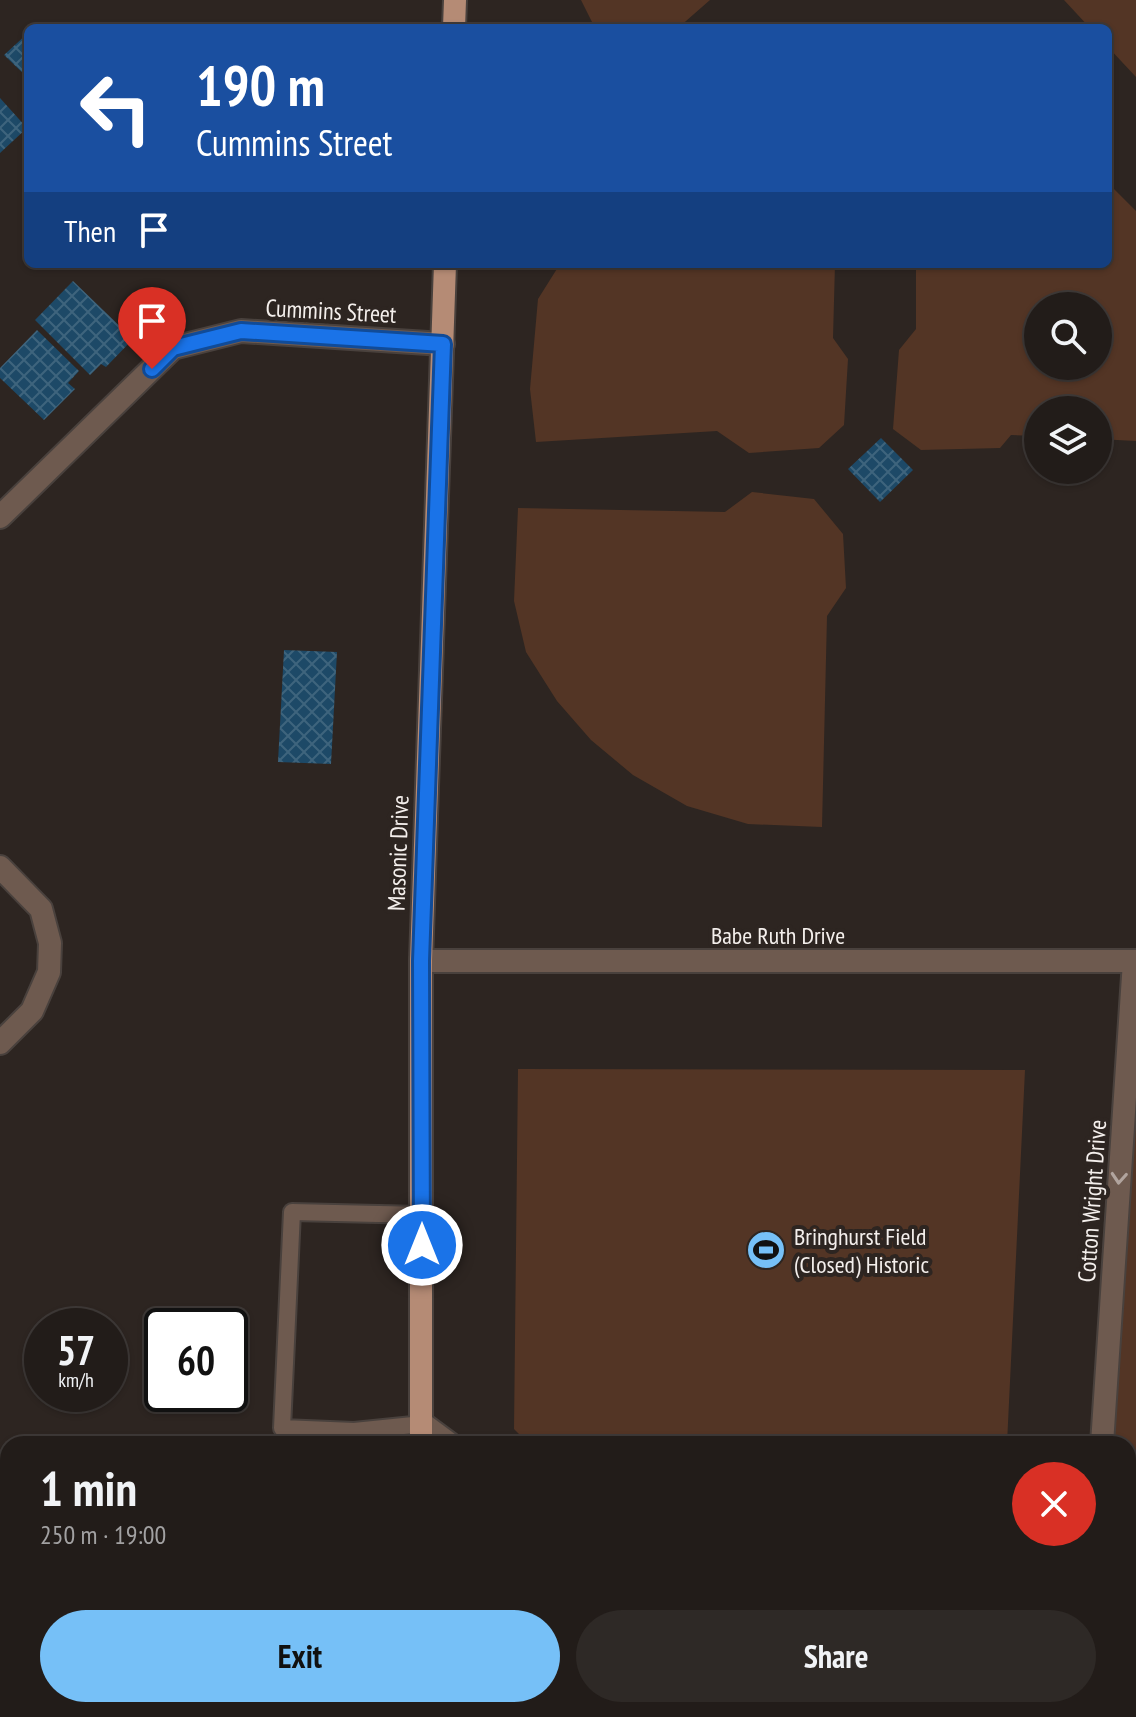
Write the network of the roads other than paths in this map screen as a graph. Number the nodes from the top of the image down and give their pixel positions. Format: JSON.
{"nodes":[{"id":1,"x":455,"y":0,"type":"edge"},
{"id":2,"x":454,"y":24,"type":"edge"},
{"id":3,"x":445,"y":268,"type":"edge"},
{"id":4,"x":443,"y":344,"type":"junction"},
{"id":5,"x":0,"y":517,"type":"edge"},
{"id":6,"x":0,"y":867,"type":"edge"},
{"id":7,"x":421,"y":961,"type":"junction"},
{"id":8,"x":1135,"y":961,"type":"edge"},
{"id":9,"x":0,"y":1043,"type":"edge"},
{"id":10,"x":422,"y":1215,"type":"junction"},
{"id":11,"x":422,"y":1434,"type":"edge"},
{"id":12,"x":1103,"y":1436,"type":"edge"}],
"edges":[{"from":1,"to":2,"type":"main road"},
{"from":3,"to":4,"type":"main road","name":"Masonic Drive"},
{"from":4,"to":5,"type":"street","name":"Cummins Street"},
{"from":4,"to":7,"type":"main road","name":"Masonic Drive"},
{"from":6,"to":9,"type":"street"},
{"from":7,"to":8,"type":"street","name":"Babe Ruth Drive"},
{"from":7,"to":10,"type":"main road","name":"Masonic Drive"},
{"from":8,"to":12,"type":"street","name":"Cotton Wright Drive","one_way":true},
{"from":10,"to":11,"type":"main road","name":"Masonic Drive"},
{"from":10,"to":11,"type":"lane"}]}
